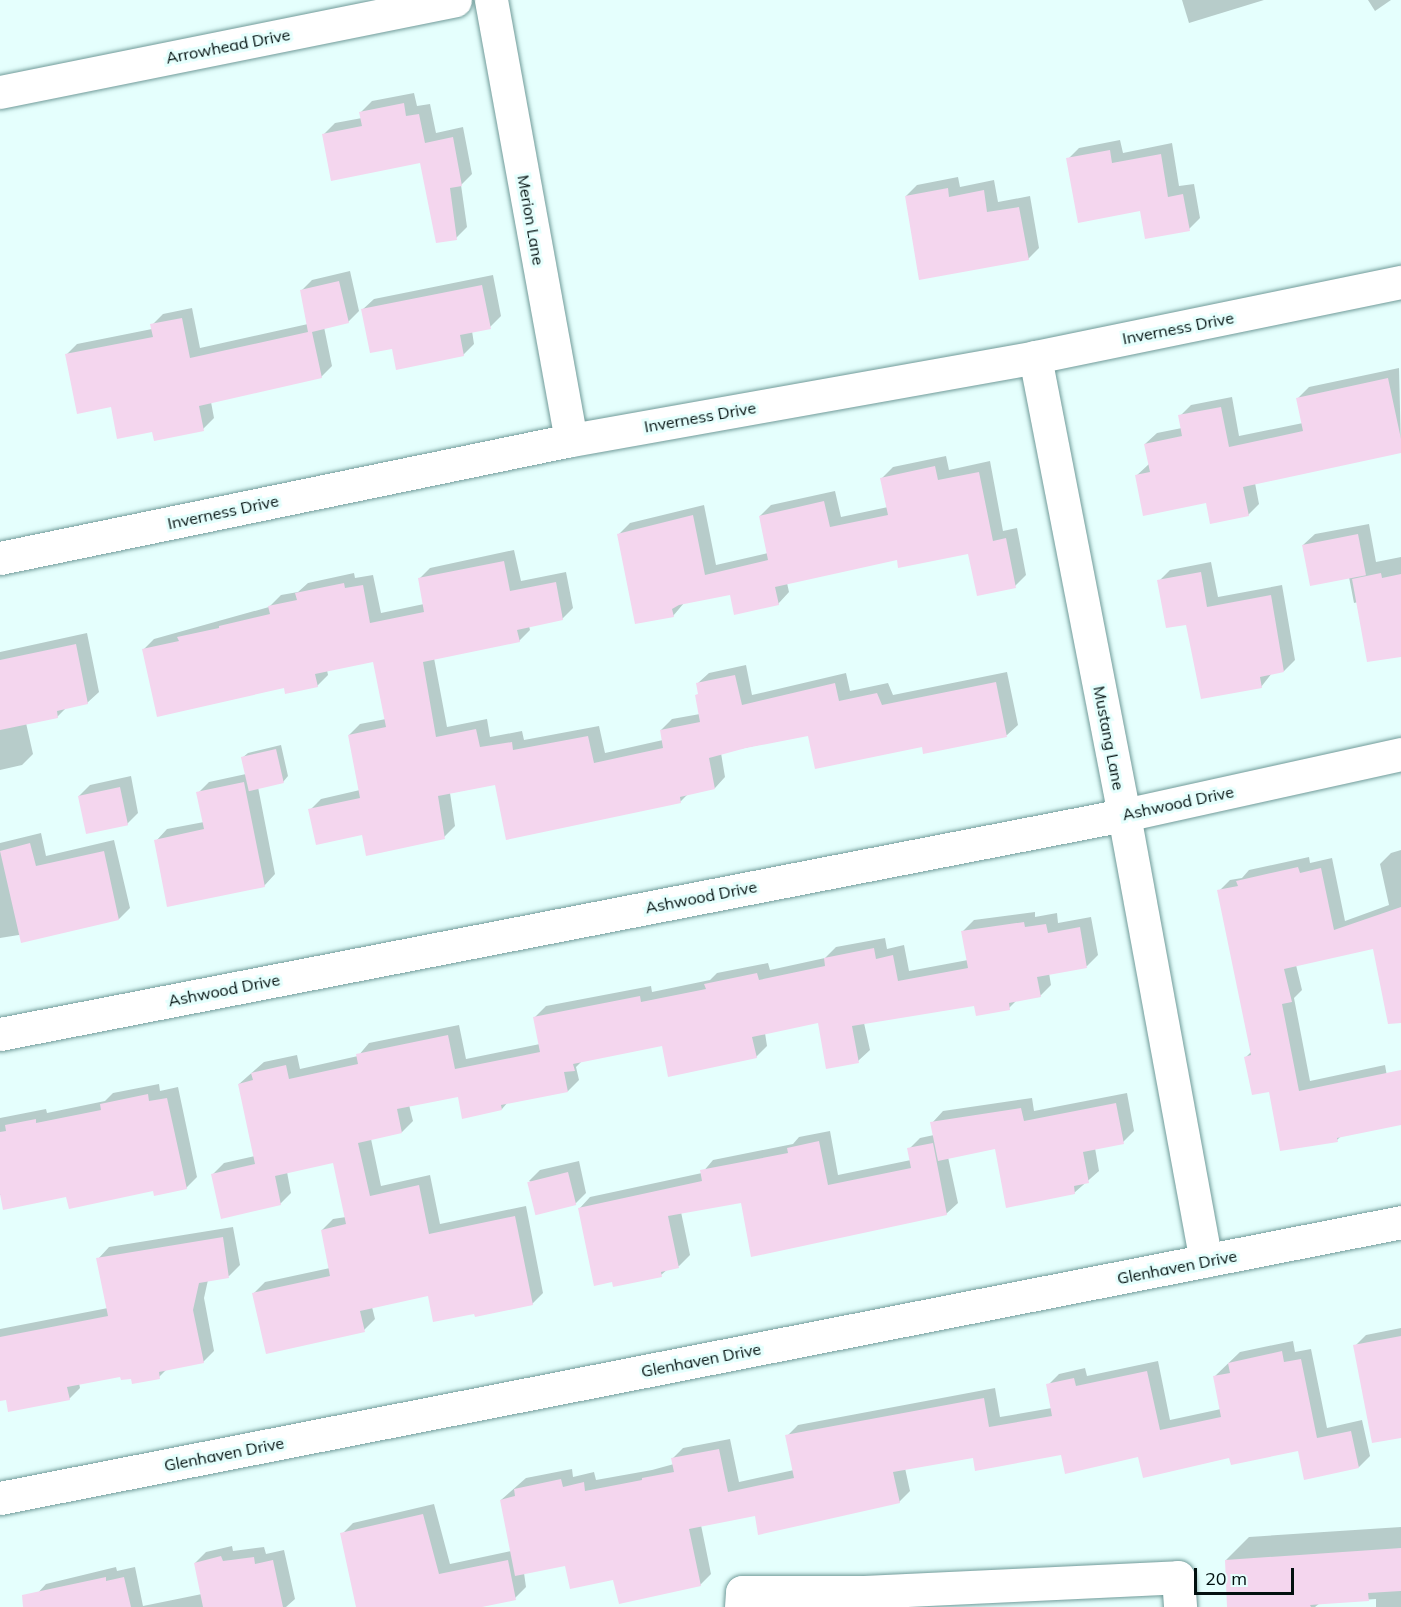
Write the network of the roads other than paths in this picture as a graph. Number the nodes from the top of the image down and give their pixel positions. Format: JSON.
{"nodes":[{"id":1,"x":455,"y":0,"type":"edge"},
{"id":2,"x":491,"y":0,"type":"edge"},
{"id":3,"x":0,"y":92,"type":"edge"},
{"id":4,"x":1401,"y":282,"type":"edge"},
{"id":5,"x":1035,"y":357,"type":"junction"},
{"id":6,"x":571,"y":440,"type":"junction"},
{"id":7,"x":0,"y":558,"type":"edge"},
{"id":8,"x":1401,"y":754,"type":"edge"},
{"id":9,"x":1124,"y":815,"type":"junction"},
{"id":10,"x":0,"y":1034,"type":"edge"},
{"id":11,"x":1401,"y":1222,"type":"edge"},
{"id":12,"x":1206,"y":1261,"type":"junction"},
{"id":13,"x":0,"y":1498,"type":"edge"},
{"id":14,"x":741,"y":1607,"type":"edge"},
{"id":15,"x":1180,"y":1607,"type":"edge"}],
"edges":[{"from":1,"to":3,"type":"street","name":"Arrowhead Drive"},
{"from":2,"to":6,"type":"street","name":"Merion Lane"},
{"from":4,"to":5,"type":"street","name":"Inverness Drive"},
{"from":5,"to":6,"type":"street","name":"Inverness Drive"},
{"from":5,"to":9,"type":"street","name":"Mustang Lane"},
{"from":6,"to":7,"type":"street","name":"Inverness Drive"},
{"from":8,"to":9,"type":"street","name":"Ashwood Drive"},
{"from":9,"to":10,"type":"street","name":"Ashwood Drive"},
{"from":9,"to":12,"type":"street","name":"Mustang Lane"},
{"from":11,"to":12,"type":"street","name":"Glenhaven Drive"},
{"from":12,"to":13,"type":"street","name":"Glenhaven Drive"},
{"from":14,"to":15,"type":"street"}]}
